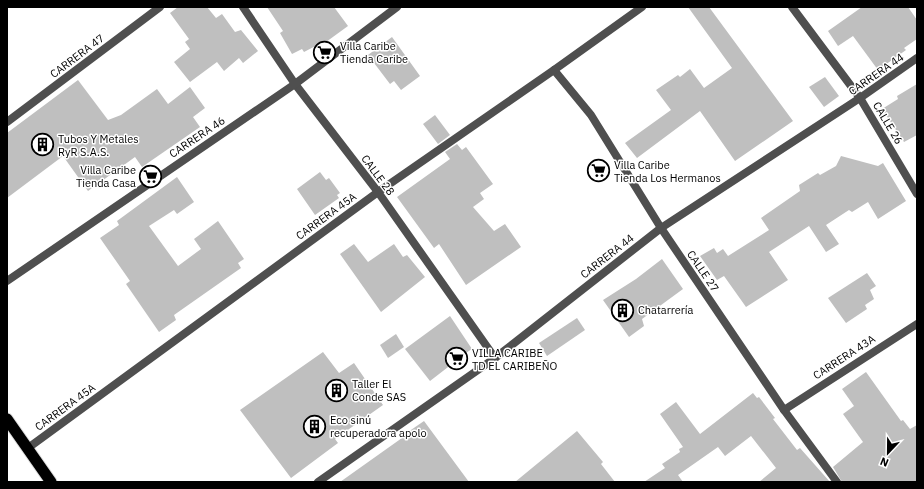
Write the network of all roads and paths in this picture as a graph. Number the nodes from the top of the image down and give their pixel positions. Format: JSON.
{"nodes":[{"id":1,"x":160,"y":7,"type":"edge"},
{"id":2,"x":243,"y":7,"type":"edge"},
{"id":3,"x":397,"y":7,"type":"edge"},
{"id":4,"x":642,"y":7,"type":"edge"},
{"id":5,"x":792,"y":7,"type":"edge"},
{"id":6,"x":917,"y":58,"type":"edge"},
{"id":7,"x":554,"y":70,"type":"junction"},
{"id":8,"x":295,"y":84,"type":"junction"},
{"id":9,"x":860,"y":98,"type":"junction"},
{"id":10,"x":7,"y":122,"type":"edge"},
{"id":11,"x":378,"y":192,"type":"junction"},
{"id":12,"x":917,"y":194,"type":"edge"},
{"id":13,"x":661,"y":228,"type":"junction"},
{"id":14,"x":7,"y":282,"type":"edge"},
{"id":15,"x":917,"y":324,"type":"edge"},
{"id":16,"x":495,"y":358,"type":"junction"},
{"id":17,"x":784,"y":410,"type":"junction"},
{"id":18,"x":7,"y":418,"type":"edge"},
{"id":19,"x":28,"y":448,"type":"junction"},
{"id":20,"x":51,"y":482,"type":"edge"},
{"id":21,"x":318,"y":482,"type":"edge"},
{"id":22,"x":838,"y":482,"type":"edge"}],
"edges":[{"from":1,"to":10,"type":"street","name":"CARRERA 47"},
{"from":2,"to":8,"type":"street","name":"CALLE 28"},
{"from":3,"to":8,"type":"street","name":"CARRERA 46"},
{"from":4,"to":7,"type":"street","name":"CARRERA 45A"},
{"from":5,"to":9,"type":"street","name":"CALLE 26"},
{"from":6,"to":9,"type":"street","name":"CARRERA 44"},
{"from":7,"to":11,"type":"street","name":"CARRERA 45A"},
{"from":7,"to":13,"type":"street","name":"CALLE 27"},
{"from":8,"to":11,"type":"street","name":"CALLE 28"},
{"from":8,"to":14,"type":"street","name":"CARRERA 46"},
{"from":9,"to":12,"type":"street","name":"CALLE 26"},
{"from":9,"to":13,"type":"street","name":"CARRERA 44"},
{"from":11,"to":16,"type":"street","name":"CALLE 28"},
{"from":11,"to":19,"type":"street","name":"CARRERA 45A"},
{"from":13,"to":16,"type":"street","name":"CARRERA 44"},
{"from":13,"to":17,"type":"street","name":"CALLE 27"},
{"from":15,"to":17,"type":"street","name":"CARRERA 43A"},
{"from":16,"to":21,"type":"street","name":"CARRERA 44"},
{"from":17,"to":22,"type":"street","name":"CALLE 27"},
{"from":18,"to":19,"type":"highway"},
{"from":19,"to":20,"type":"highway"}]}
